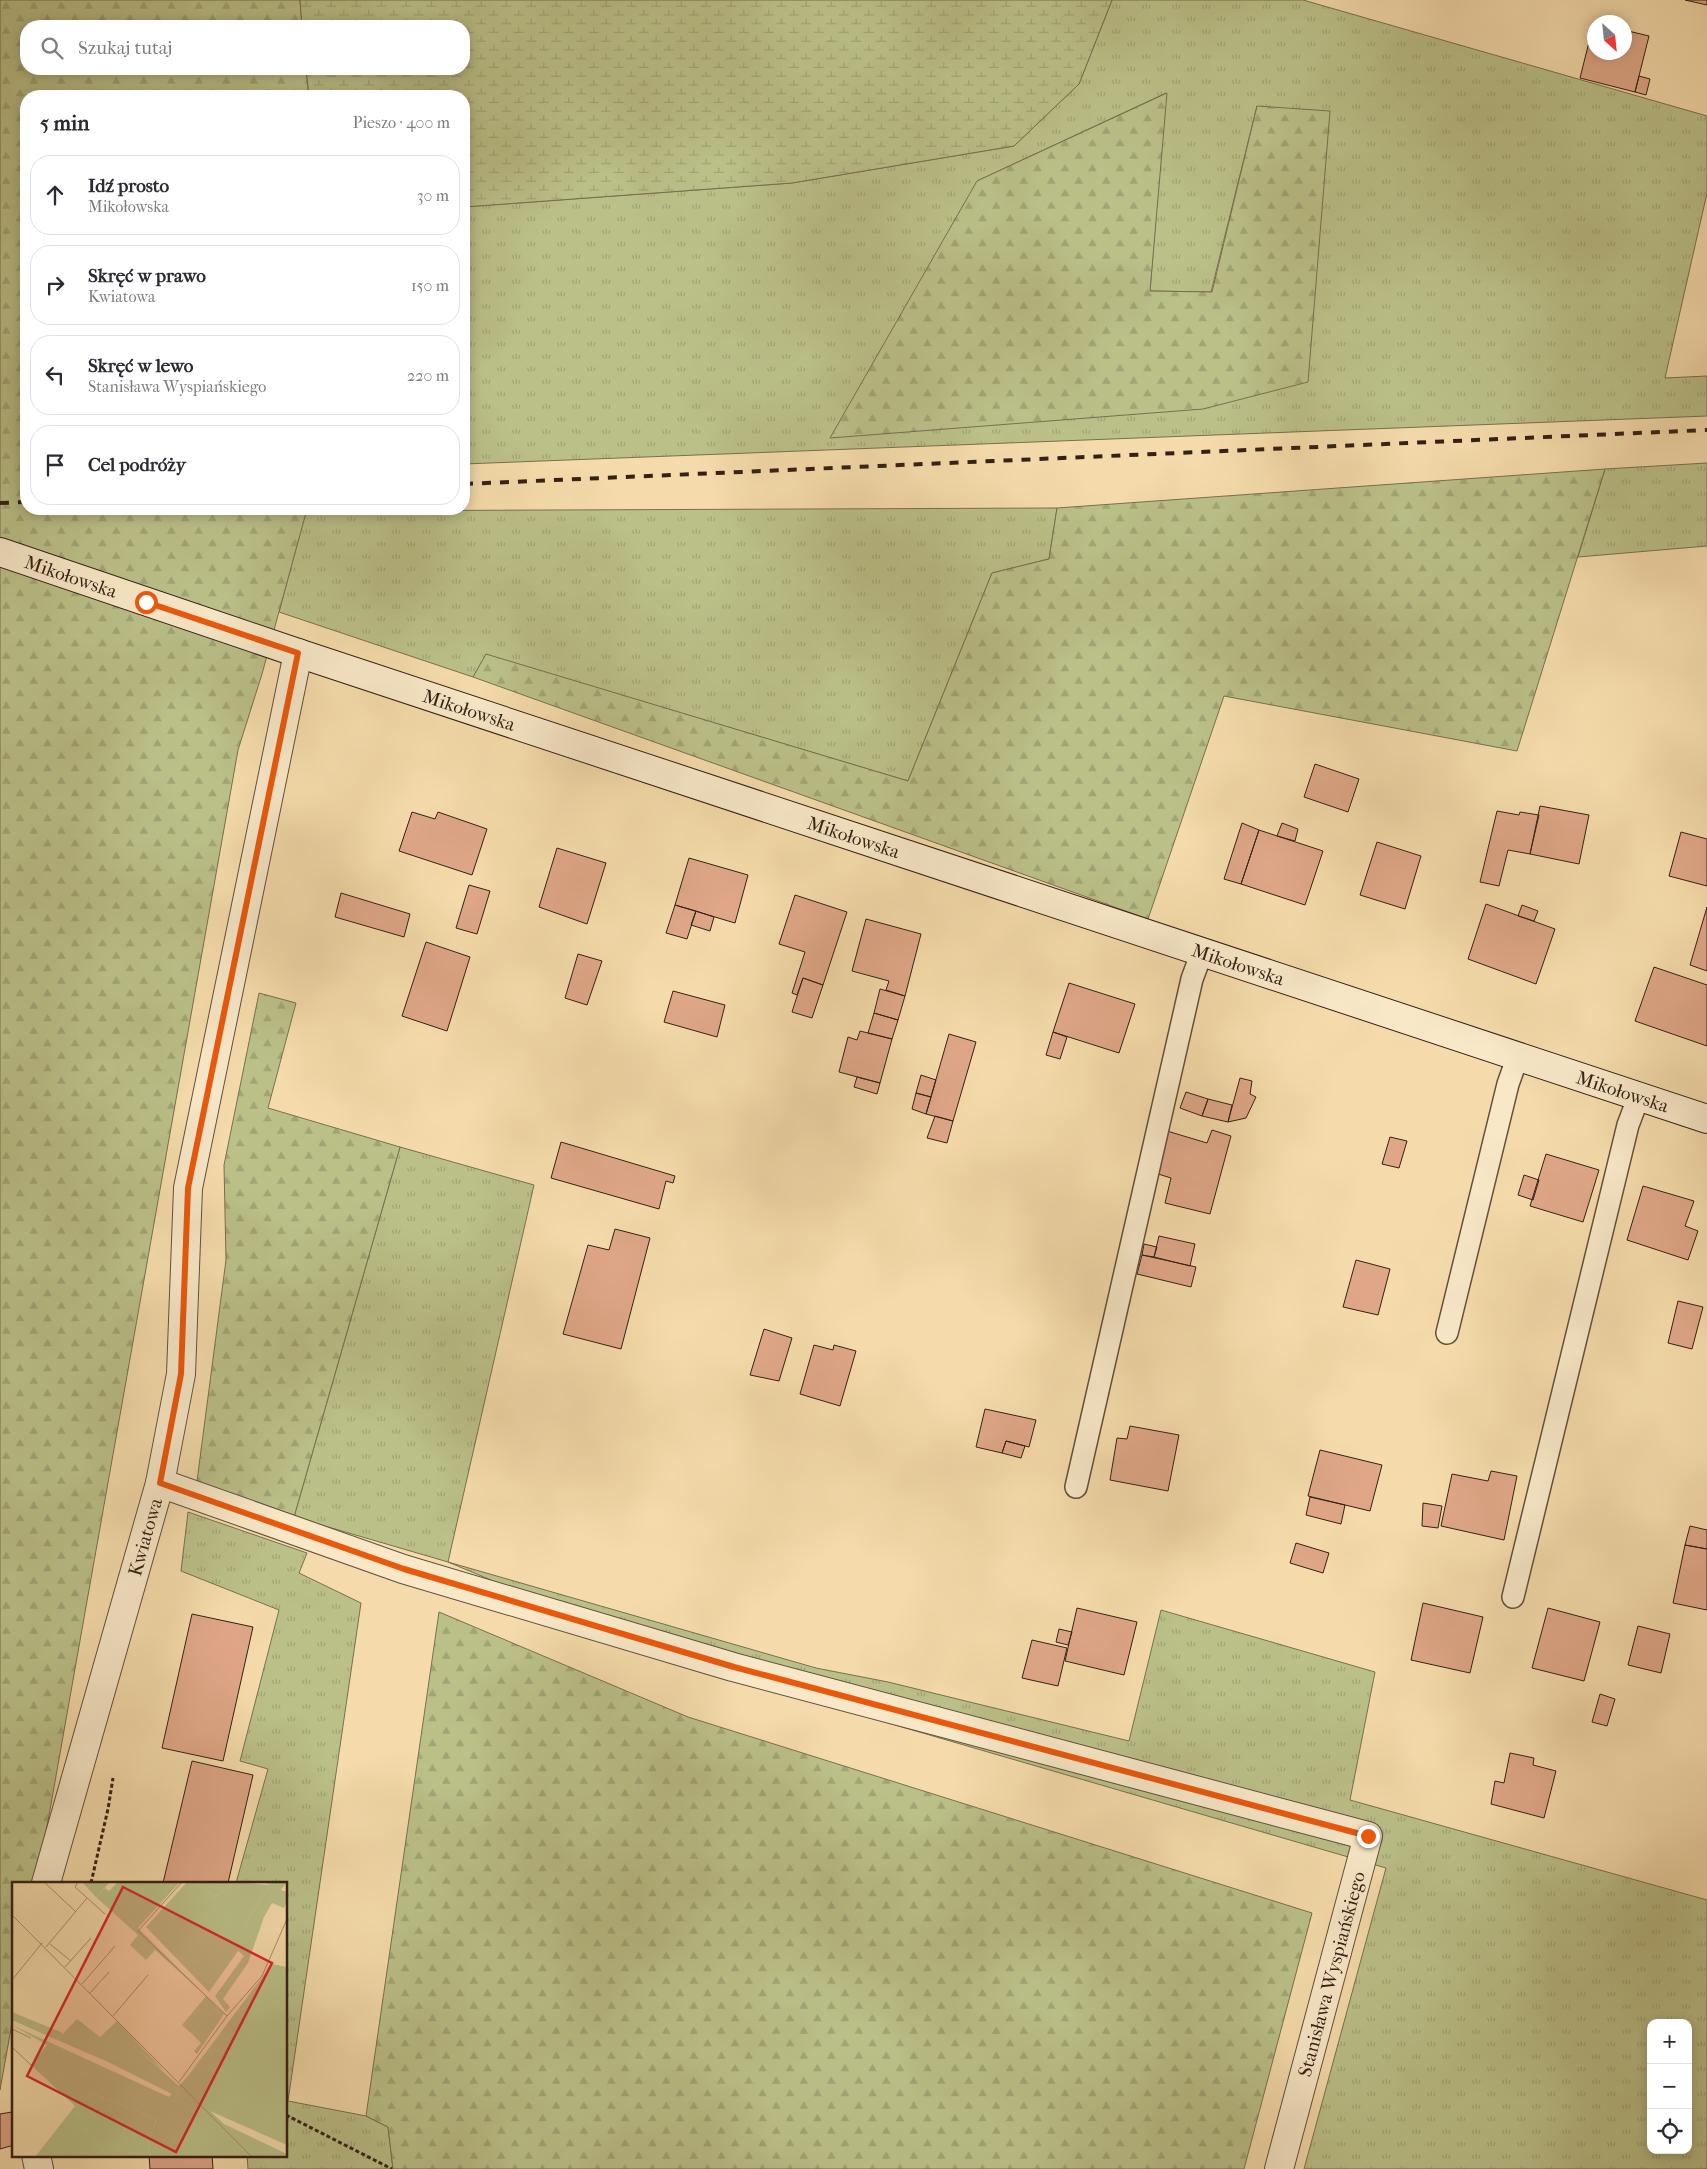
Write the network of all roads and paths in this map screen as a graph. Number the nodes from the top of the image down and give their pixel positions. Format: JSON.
{"nodes":[{"id":1,"x":0,"y":552,"type":"edge"},
{"id":2,"x":298,"y":653,"type":"junction"},
{"id":3,"x":1202,"y":952,"type":"junction"},
{"id":4,"x":1518,"y":1056,"type":"junction"},
{"id":5,"x":1639,"y":1096,"type":"junction"},
{"id":6,"x":1707,"y":1119,"type":"edge"},
{"id":7,"x":1448,"y":1333,"type":"dead end"},
{"id":8,"x":160,"y":1483,"type":"junction"},
{"id":9,"x":1076,"y":1487,"type":"dead end"},
{"id":10,"x":1513,"y":1597,"type":"dead end"},
{"id":11,"x":114,"y":1775,"type":"dead end"},
{"id":12,"x":46,"y":1882,"type":"edge"},
{"id":13,"x":90,"y":1882,"type":"edge"},
{"id":14,"x":288,"y":2116,"type":"edge"},
{"id":15,"x":36,"y":2156,"type":"edge"},
{"id":16,"x":39,"y":2169,"type":"edge"},
{"id":17,"x":392,"y":2169,"type":"edge"},
{"id":18,"x":1279,"y":2169,"type":"edge"}],
"edges":[{"from":1,"to":2,"type":"street","name":"Mikołowska"},
{"from":2,"to":3,"type":"street","name":"Mikołowska"},
{"from":2,"to":8,"type":"street","name":"Kwiatowa"},
{"from":3,"to":4,"type":"street","name":"Mikołowska"},
{"from":3,"to":9,"type":"lane"},
{"from":4,"to":5,"type":"street","name":"Mikołowska"},
{"from":4,"to":7,"type":"lane"},
{"from":5,"to":6,"type":"street","name":"Mikołowska"},
{"from":5,"to":10,"type":"lane"},
{"from":8,"to":12,"type":"street","name":"Kwiatowa"},
{"from":8,"to":18,"type":"street","name":"Stanisława Wyspiańskiego"},
{"from":11,"to":13,"type":"path"},
{"from":14,"to":17,"type":"path"},
{"from":15,"to":16,"type":"street"}]}
